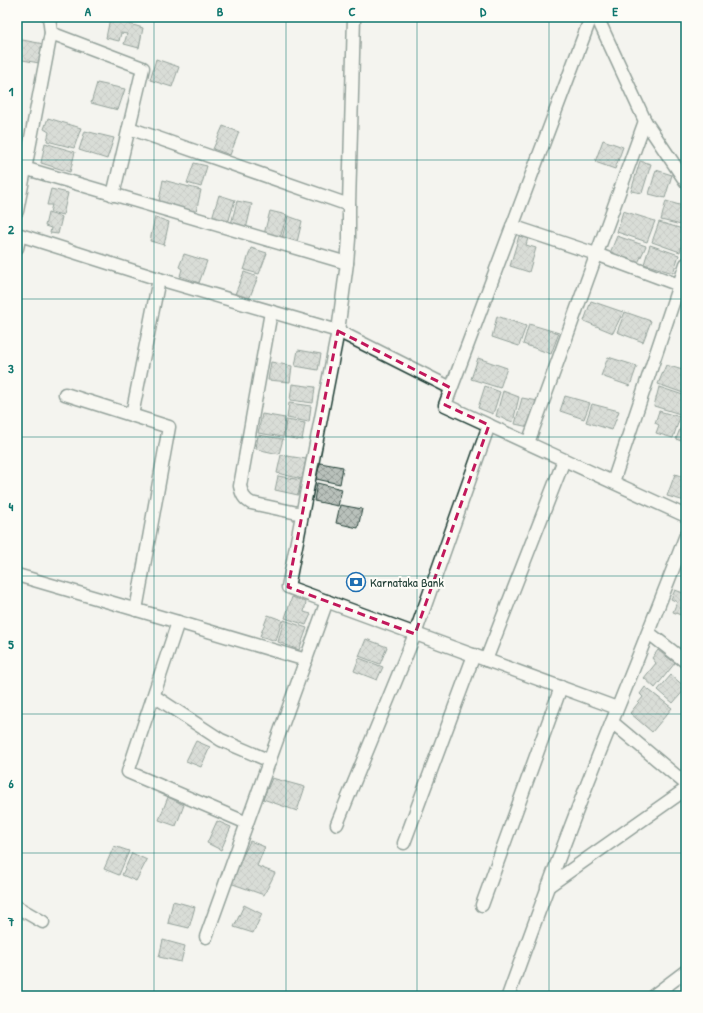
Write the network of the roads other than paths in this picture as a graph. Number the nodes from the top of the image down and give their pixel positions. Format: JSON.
{"nodes":[{"id":1,"x":49,"y":17,"type":"edge"},
{"id":2,"x":354,"y":17,"type":"edge"},
{"id":3,"x":591,"y":17,"type":"edge"},
{"id":4,"x":597,"y":17,"type":"edge"},
{"id":5,"x":51,"y":33,"type":"junction"},
{"id":6,"x":645,"y":121,"type":"junction"},
{"id":7,"x":129,"y":128,"type":"junction"},
{"id":8,"x":21,"y":167,"type":"edge"},
{"id":9,"x":686,"y":182,"type":"edge"},
{"id":10,"x":113,"y":195,"type":"junction"},
{"id":11,"x":349,"y":204,"type":"junction"},
{"id":12,"x":17,"y":211,"type":"edge"},
{"id":13,"x":512,"y":226,"type":"junction"},
{"id":14,"x":18,"y":235,"type":"edge"},
{"id":15,"x":17,"y":248,"type":"edge"},
{"id":16,"x":596,"y":254,"type":"junction"},
{"id":17,"x":347,"y":263,"type":"junction"},
{"id":18,"x":686,"y":264,"type":"edge"},
{"id":19,"x":159,"y":278,"type":"junction"},
{"id":20,"x":679,"y":285,"type":"junction"},
{"id":21,"x":271,"y":312,"type":"junction"},
{"id":22,"x":338,"y":331,"type":"junction"},
{"id":23,"x":451,"y":388,"type":"junction"},
{"id":24,"x":65,"y":394,"type":"dead end"},
{"id":25,"x":132,"y":415,"type":"junction"},
{"id":26,"x":489,"y":425,"type":"junction"},
{"id":27,"x":528,"y":443,"type":"junction"},
{"id":28,"x":564,"y":460,"type":"junction"},
{"id":29,"x":613,"y":482,"type":"junction"},
{"id":30,"x":302,"y":514,"type":"junction"},
{"id":31,"x":686,"y":516,"type":"edge"},
{"id":32,"x":686,"y":535,"type":"edge"},
{"id":33,"x":17,"y":575,"type":"edge"},
{"id":34,"x":327,"y":601,"type":"junction"},
{"id":35,"x":136,"y":610,"type":"junction"},
{"id":36,"x":178,"y":622,"type":"junction"},
{"id":37,"x":649,"y":633,"type":"junction"},
{"id":38,"x":415,"y":634,"type":"junction"},
{"id":39,"x":474,"y":655,"type":"junction"},
{"id":40,"x":306,"y":660,"type":"junction"},
{"id":41,"x":486,"y":660,"type":"junction"},
{"id":42,"x":686,"y":662,"type":"edge"},
{"id":43,"x":561,"y":687,"type":"junction"},
{"id":44,"x":154,"y":696,"type":"junction"},
{"id":45,"x":617,"y":708,"type":"junction"},
{"id":46,"x":612,"y":722,"type":"junction"},
{"id":47,"x":270,"y":761,"type":"junction"},
{"id":48,"x":685,"y":781,"type":"edge"},
{"id":49,"x":247,"y":823,"type":"junction"},
{"id":50,"x":337,"y":824,"type":"dead end"},
{"id":51,"x":404,"y":843,"type":"dead end"},
{"id":52,"x":547,"y":887,"type":"junction"},
{"id":53,"x":482,"y":905,"type":"dead end"},
{"id":54,"x":17,"y":907,"type":"edge"},
{"id":55,"x":43,"y":922,"type":"dead end"},
{"id":56,"x":206,"y":936,"type":"dead end"},
{"id":57,"x":686,"y":971,"type":"edge"},
{"id":58,"x":508,"y":996,"type":"edge"},
{"id":59,"x":653,"y":996,"type":"edge"}],
"edges":[{"from":1,"to":5,"type":"street"},
{"from":2,"to":11,"type":"street"},
{"from":3,"to":13,"type":"street"},
{"from":4,"to":6,"type":"street"},
{"from":5,"to":7,"type":"street"},
{"from":5,"to":8,"type":"street"},
{"from":6,"to":9,"type":"street"},
{"from":6,"to":16,"type":"street"},
{"from":7,"to":10,"type":"street"},
{"from":7,"to":11,"type":"street"},
{"from":8,"to":10,"type":"street"},
{"from":8,"to":12,"type":"street"},
{"from":10,"to":17,"type":"street"},
{"from":11,"to":17,"type":"street"},
{"from":13,"to":16,"type":"street"},
{"from":13,"to":23,"type":"street"},
{"from":14,"to":15,"type":"street"},
{"from":14,"to":19,"type":"street"},
{"from":16,"to":20,"type":"street"},
{"from":16,"to":27,"type":"street"},
{"from":17,"to":22,"type":"street"},
{"from":18,"to":20,"type":"street"},
{"from":19,"to":21,"type":"street"},
{"from":19,"to":25,"type":"street"},
{"from":20,"to":29,"type":"street"},
{"from":21,"to":22,"type":"street"},
{"from":21,"to":30,"type":"street"},
{"from":22,"to":23,"type":"street"},
{"from":22,"to":30,"type":"street"},
{"from":23,"to":26,"type":"street"},
{"from":24,"to":25,"type":"street"},
{"from":25,"to":35,"type":"street"},
{"from":26,"to":27,"type":"street"},
{"from":26,"to":38,"type":"street"},
{"from":27,"to":28,"type":"street"},
{"from":28,"to":29,"type":"street"},
{"from":28,"to":41,"type":"street"},
{"from":29,"to":31,"type":"street"},
{"from":30,"to":34,"type":"street"},
{"from":32,"to":37,"type":"street"},
{"from":33,"to":35,"type":"street"},
{"from":34,"to":38,"type":"street"},
{"from":34,"to":40,"type":"street"},
{"from":35,"to":36,"type":"street"},
{"from":36,"to":40,"type":"street"},
{"from":36,"to":44,"type":"street"},
{"from":37,"to":42,"type":"street"},
{"from":37,"to":45,"type":"street"},
{"from":38,"to":39,"type":"street"},
{"from":38,"to":50,"type":"street"},
{"from":39,"to":41,"type":"street"},
{"from":39,"to":51,"type":"street"},
{"from":40,"to":47,"type":"street"},
{"from":41,"to":43,"type":"street"},
{"from":43,"to":45,"type":"street"},
{"from":43,"to":53,"type":"street"},
{"from":44,"to":47,"type":"street"},
{"from":44,"to":49,"type":"street"},
{"from":45,"to":46,"type":"street"},
{"from":46,"to":48,"type":"street"},
{"from":46,"to":52,"type":"street"},
{"from":47,"to":49,"type":"street"},
{"from":48,"to":52,"type":"street"},
{"from":49,"to":56,"type":"street"},
{"from":52,"to":58,"type":"street"},
{"from":54,"to":55,"type":"street"},
{"from":57,"to":59,"type":"street"}]}
